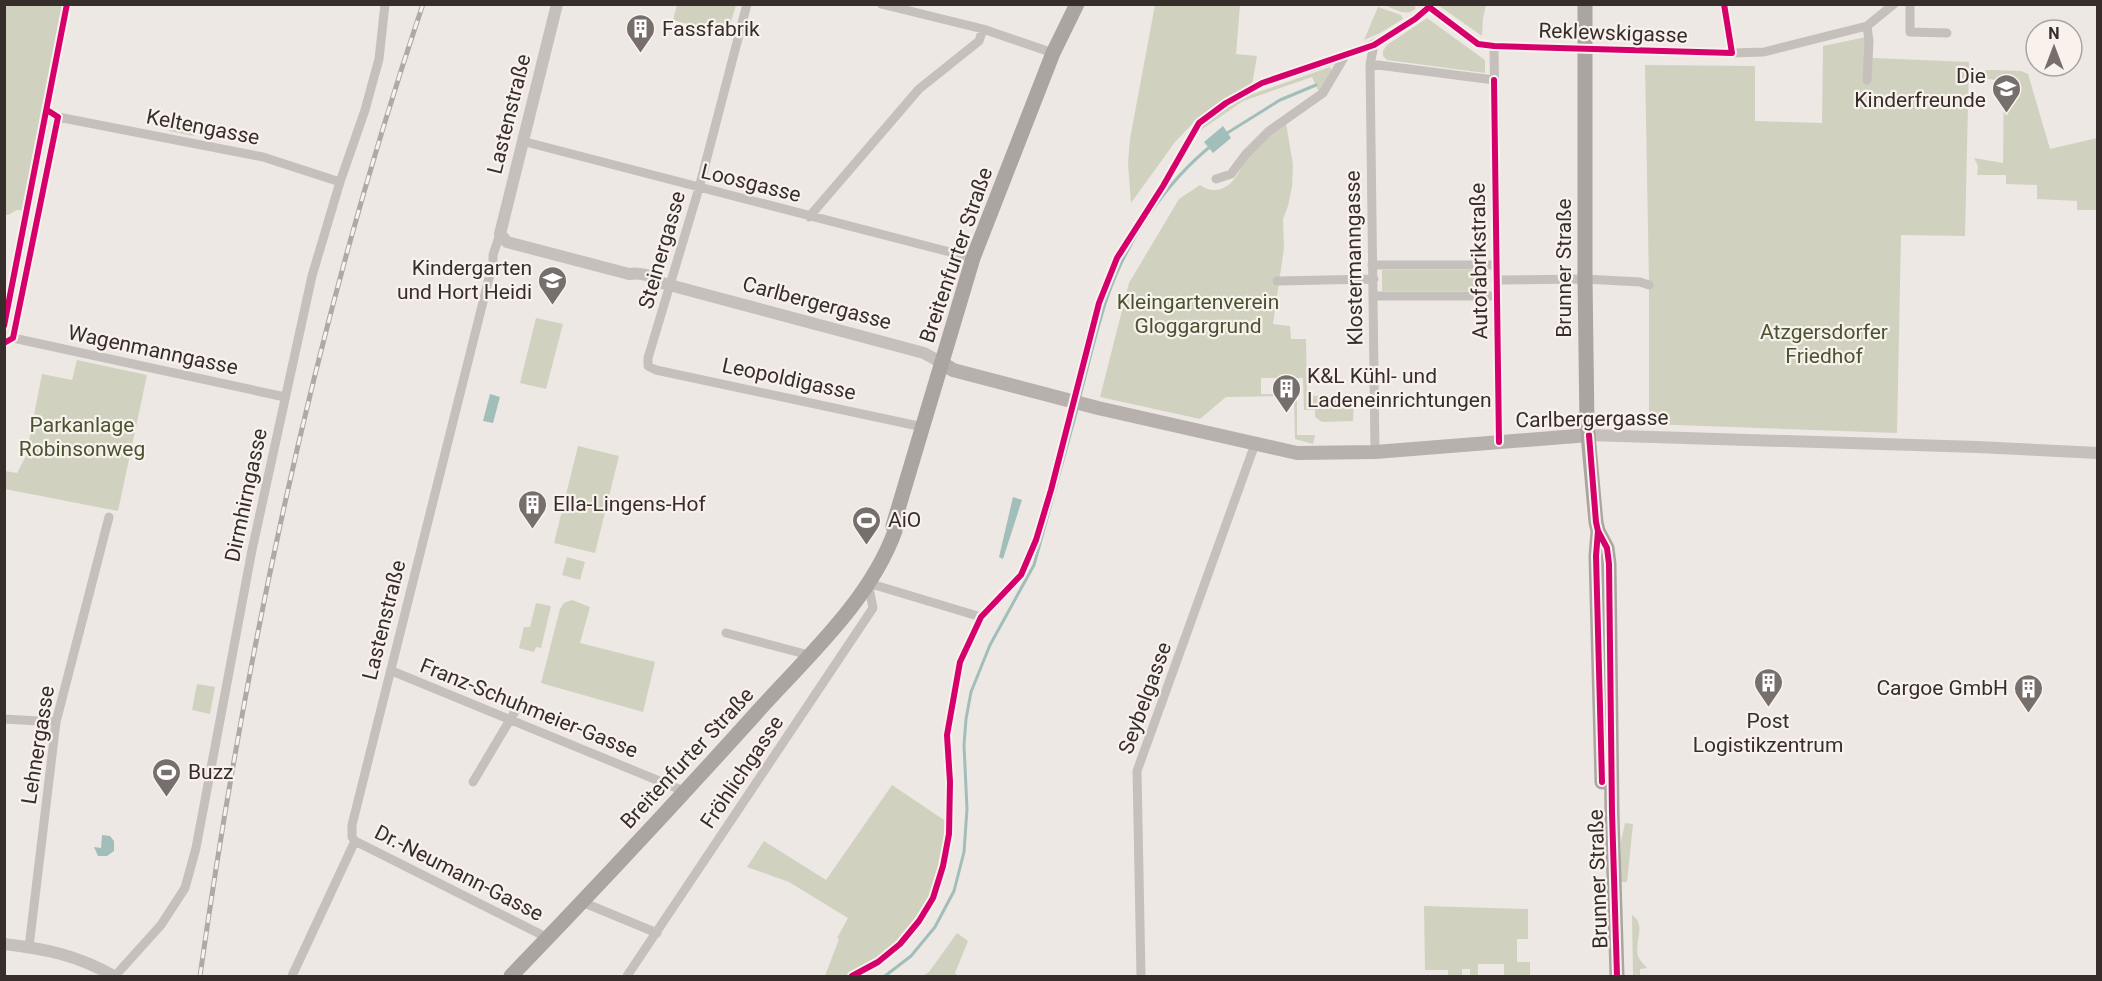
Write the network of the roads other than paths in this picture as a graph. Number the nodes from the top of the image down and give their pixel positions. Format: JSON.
{"nodes":[{"id":1,"x":385,"y":4,"type":"edge"},
{"id":2,"x":557,"y":4,"type":"edge"},
{"id":3,"x":747,"y":4,"type":"edge"},
{"id":4,"x":882,"y":4,"type":"edge"},
{"id":5,"x":1077,"y":4,"type":"edge"},
{"id":6,"x":1585,"y":4,"type":"edge"},
{"id":7,"x":1724,"y":4,"type":"edge"},
{"id":8,"x":1876,"y":4,"type":"edge"},
{"id":9,"x":1894,"y":4,"type":"edge"},
{"id":10,"x":1910,"y":4,"type":"edge"},
{"id":11,"x":1429,"y":5,"type":"edge"},
{"id":12,"x":1883,"y":14,"type":"junction"},
{"id":13,"x":1867,"y":26,"type":"junction"},
{"id":14,"x":983,"y":29,"type":"junction"},
{"id":15,"x":1947,"y":33,"type":"dead end"},
{"id":16,"x":1374,"y":45,"type":"junction"},
{"id":17,"x":1494,"y":46,"type":"junction"},
{"id":18,"x":1585,"y":48,"type":"junction"},
{"id":19,"x":1732,"y":52,"type":"junction"},
{"id":20,"x":1053,"y":53,"type":"junction"},
{"id":21,"x":1346,"y":54,"type":"junction"},
{"id":22,"x":1370,"y":64,"type":"junction"},
{"id":23,"x":1494,"y":80,"type":"junction"},
{"id":24,"x":1867,"y":80,"type":"dead end"},
{"id":25,"x":1248,"y":91,"type":"dead end"},
{"id":26,"x":522,"y":141,"type":"junction"},
{"id":27,"x":1216,"y":179,"type":"dead end"},
{"id":28,"x":339,"y":182,"type":"junction"},
{"id":29,"x":699,"y":188,"type":"junction"},
{"id":30,"x":809,"y":217,"type":"junction"},
{"id":31,"x":500,"y":234,"type":"junction"},
{"id":32,"x":973,"y":258,"type":"junction"},
{"id":33,"x":1372,"y":265,"type":"junction"},
{"id":34,"x":1496,"y":265,"type":"junction"},
{"id":35,"x":1374,"y":279,"type":"junction"},
{"id":36,"x":1585,"y":279,"type":"junction"},
{"id":37,"x":1496,"y":280,"type":"junction"},
{"id":38,"x":1277,"y":281,"type":"dead end"},
{"id":39,"x":667,"y":284,"type":"junction"},
{"id":40,"x":1649,"y":285,"type":"dead end"},
{"id":41,"x":1373,"y":296,"type":"junction"},
{"id":42,"x":1496,"y":296,"type":"junction"},
{"id":43,"x":13,"y":338,"type":"joint"},
{"id":44,"x":942,"y":363,"type":"junction"},
{"id":45,"x":648,"y":366,"type":"joint"},
{"id":46,"x":285,"y":396,"type":"junction"},
{"id":47,"x":923,"y":427,"type":"junction"},
{"id":48,"x":1589,"y":435,"type":"junction"},
{"id":49,"x":1499,"y":442,"type":"junction"},
{"id":50,"x":1256,"y":444,"type":"junction"},
{"id":51,"x":1375,"y":452,"type":"junction"},
{"id":52,"x":2097,"y":453,"type":"edge"},
{"id":53,"x":110,"y":517,"type":"dead end"},
{"id":54,"x":1598,"y":531,"type":"junction"},
{"id":55,"x":868,"y":583,"type":"junction"},
{"id":56,"x":981,"y":617,"type":"dead end"},
{"id":57,"x":726,"y":633,"type":"dead end"},
{"id":58,"x":809,"y":655,"type":"junction"},
{"id":59,"x":392,"y":671,"type":"junction"},
{"id":60,"x":520,"y":703,"type":"dead end"},
{"id":61,"x":4,"y":719,"type":"edge"},
{"id":62,"x":511,"y":719,"type":"junction"},
{"id":63,"x":56,"y":722,"type":"junction"},
{"id":64,"x":473,"y":782,"type":"dead end"},
{"id":65,"x":686,"y":792,"type":"junction"},
{"id":66,"x":355,"y":841,"type":"junction"},
{"id":67,"x":582,"y":902,"type":"junction"},
{"id":68,"x":657,"y":933,"type":"junction"},
{"id":69,"x":548,"y":938,"type":"junction"},
{"id":70,"x":4,"y":944,"type":"edge"},
{"id":71,"x":28,"y":947,"type":"junction"},
{"id":72,"x":114,"y":976,"type":"edge"},
{"id":73,"x":292,"y":976,"type":"edge"},
{"id":74,"x":512,"y":976,"type":"edge"},
{"id":75,"x":627,"y":976,"type":"edge"},
{"id":76,"x":1141,"y":976,"type":"edge"},
{"id":77,"x":1607,"y":976,"type":"edge"},
{"id":78,"x":1617,"y":976,"type":"edge"}],
"edges":[{"from":1,"to":28,"type":"street","name":"Dirmhirngasse"},
{"from":2,"to":26,"type":"street","name":"Lastenstraße"},
{"from":3,"to":29,"type":"street","name":"Steinergasse"},
{"from":4,"to":14,"type":"street"},
{"from":5,"to":20,"type":"main road","name":"Breitenfurter Straße"},
{"from":6,"to":18,"type":"main road","name":"Brunner Straße"},
{"from":7,"to":19,"type":"street"},
{"from":8,"to":12,"type":"street"},
{"from":9,"to":12,"type":"street","name":"Reklewskigasse"},
{"from":10,"to":15,"type":"street"},
{"from":11,"to":16,"type":"street"},
{"from":11,"to":17,"type":"street","name":"Reklewskigasse"},
{"from":12,"to":13,"type":"street","name":"Reklewskigasse"},
{"from":13,"to":19,"type":"street","name":"Reklewskigasse"},
{"from":13,"to":24,"type":"street"},
{"from":14,"to":20,"type":"street"},
{"from":14,"to":30,"type":"street"},
{"from":16,"to":21,"type":"street"},
{"from":16,"to":22,"type":"street","name":"Klostermanngasse"},
{"from":17,"to":18,"type":"street","name":"Reklewskigasse"},
{"from":17,"to":23,"type":"street","name":"Autofabrikstraße"},
{"from":18,"to":19,"type":"street","name":"Reklewskigasse"},
{"from":18,"to":36,"type":"main road","name":"Brunner Straße"},
{"from":20,"to":32,"type":"main road","name":"Breitenfurter Straße"},
{"from":21,"to":25,"type":"street"},
{"from":21,"to":27,"type":"street"},
{"from":22,"to":23,"type":"street"},
{"from":22,"to":33,"type":"street","name":"Klostermanngasse"},
{"from":23,"to":34,"type":"street","name":"Autofabrikstraße"},
{"from":26,"to":29,"type":"street","name":"Loosgasse"},
{"from":26,"to":31,"type":"street","name":"Lastenstraße"},
{"from":28,"to":43,"type":"street","name":"Keltengasse"},
{"from":28,"to":46,"type":"street","name":"Dirmhirngasse"},
{"from":29,"to":30,"type":"street","name":"Loosgasse"},
{"from":29,"to":39,"type":"street","name":"Steinergasse"},
{"from":30,"to":32,"type":"street","name":"Loosgasse"},
{"from":31,"to":39,"type":"street","name":"Carlbergergasse"},
{"from":31,"to":59,"type":"street","name":"Lastenstraße"},
{"from":32,"to":44,"type":"main road","name":"Breitenfurter Straße"},
{"from":33,"to":34,"type":"street"},
{"from":33,"to":35,"type":"street","name":"Klostermanngasse"},
{"from":34,"to":37,"type":"street","name":"Autofabrikstraße"},
{"from":35,"to":38,"type":"street"},
{"from":35,"to":41,"type":"street","name":"Klostermanngasse"},
{"from":36,"to":37,"type":"street"},
{"from":36,"to":40,"type":"street"},
{"from":36,"to":48,"type":"main road","name":"Brunner Straße"},
{"from":37,"to":42,"type":"street","name":"Autofabrikstraße"},
{"from":39,"to":44,"type":"street","name":"Carlbergergasse"},
{"from":39,"to":45,"type":"street","name":"Steinergasse"},
{"from":41,"to":42,"type":"street"},
{"from":41,"to":51,"type":"street","name":"Klostermanngasse"},
{"from":42,"to":49,"type":"street","name":"Autofabrikstraße"},
{"from":43,"to":46,"type":"street","name":"Wagenmanngasse"},
{"from":44,"to":47,"type":"main road","name":"Breitenfurter Straße"},
{"from":44,"to":50,"type":"main road","name":"Carlbergergasse"},
{"from":45,"to":47,"type":"street","name":"Leopoldigasse"},
{"from":46,"to":72,"type":"street","name":"Dirmhirngasse"},
{"from":47,"to":55,"type":"main road","name":"Breitenfurter Straße"},
{"from":48,"to":49,"type":"main road","name":"Carlbergergasse"},
{"from":48,"to":52,"type":"street","name":"Carlbergergasse"},
{"from":48,"to":54,"type":"main road","name":"Brunner Straße"},
{"from":49,"to":51,"type":"main road","name":"Carlbergergasse"},
{"from":50,"to":51,"type":"main road","name":"Carlbergergasse"},
{"from":50,"to":76,"type":"street","name":"Seybelgasse"},
{"from":53,"to":63,"type":"street","name":"Lehnergasse"},
{"from":54,"to":77,"type":"main road","name":"Brunner Straße"},
{"from":54,"to":78,"type":"main road","name":"Brunner Straße"},
{"from":55,"to":56,"type":"street"},
{"from":55,"to":58,"type":"main road","name":"Breitenfurter Straße"},
{"from":55,"to":68,"type":"street","name":"Fröhlichgasse"},
{"from":57,"to":58,"type":"street"},
{"from":58,"to":65,"type":"main road","name":"Breitenfurter Straße"},
{"from":59,"to":62,"type":"street","name":"Franz-Schuhmeier-Gasse"},
{"from":59,"to":66,"type":"street","name":"Lastenstraße"},
{"from":60,"to":62,"type":"street"},
{"from":61,"to":63,"type":"street"},
{"from":62,"to":64,"type":"street"},
{"from":62,"to":65,"type":"street","name":"Franz-Schuhmeier-Gasse"},
{"from":63,"to":71,"type":"street","name":"Lehnergasse"},
{"from":65,"to":67,"type":"main road","name":"Breitenfurter Straße"},
{"from":66,"to":69,"type":"street","name":"Dr.-Neumann-Gasse"},
{"from":66,"to":73,"type":"street","name":"Lastenstraße"},
{"from":67,"to":68,"type":"street"},
{"from":67,"to":69,"type":"main road","name":"Breitenfurter Straße"},
{"from":68,"to":75,"type":"street","name":"Fröhlichgasse"},
{"from":69,"to":74,"type":"main road","name":"Breitenfurter Straße"},
{"from":70,"to":71,"type":"street"},
{"from":71,"to":72,"type":"street"}]}
